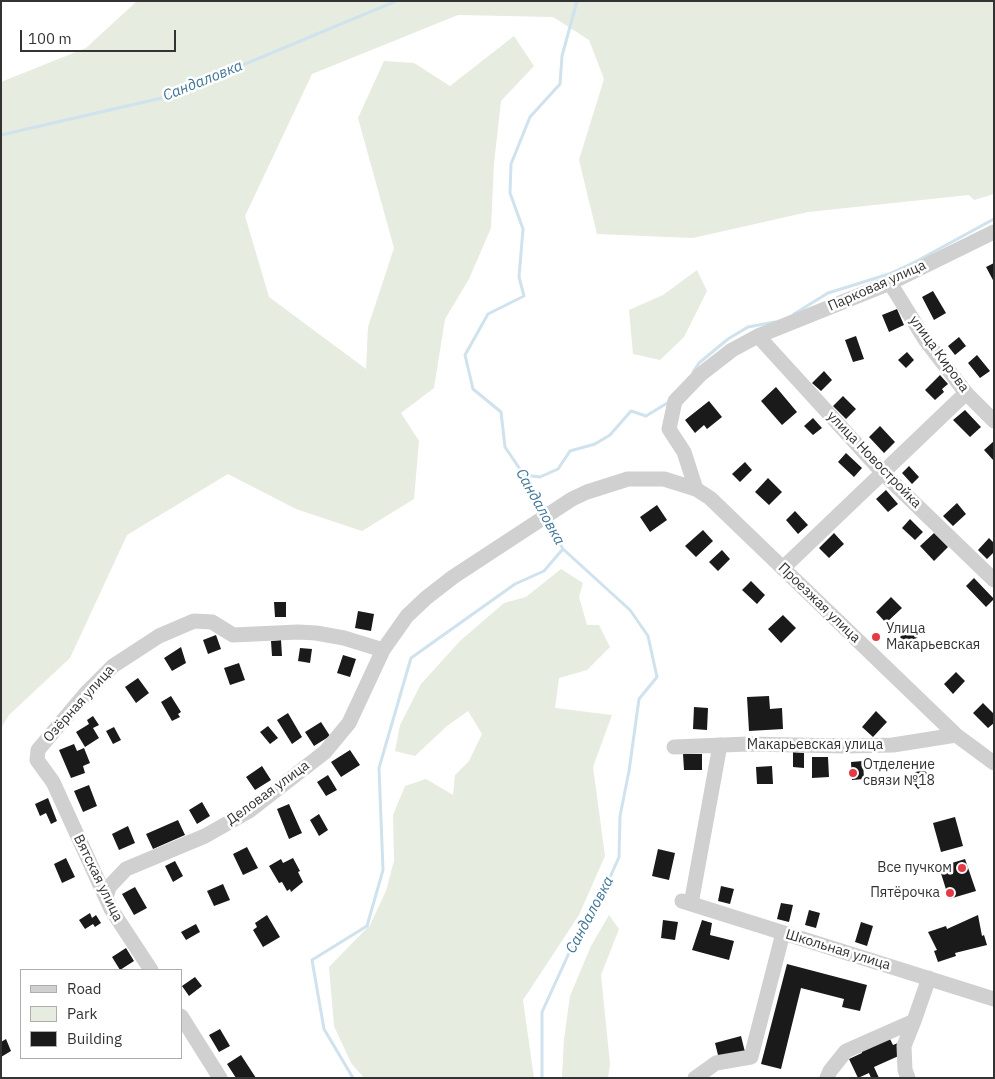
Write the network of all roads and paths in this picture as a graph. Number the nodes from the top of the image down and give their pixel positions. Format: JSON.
{"nodes":[{"id":1,"x":994,"y":232,"type":"edge"},
{"id":2,"x":890,"y":283,"type":"junction"},
{"id":3,"x":758,"y":336,"type":"junction"},
{"id":4,"x":966,"y":393,"type":"junction"},
{"id":5,"x":994,"y":421,"type":"edge"},
{"id":6,"x":883,"y":472,"type":"junction"},
{"id":7,"x":696,"y":489,"type":"junction"},
{"id":8,"x":524,"y":529,"type":"joint"},
{"id":9,"x":783,"y":568,"type":"junction"},
{"id":10,"x":994,"y":580,"type":"edge"},
{"id":11,"x":383,"y":650,"type":"junction"},
{"id":12,"x":956,"y":734,"type":"junction"},
{"id":13,"x":720,"y":745,"type":"junction"},
{"id":14,"x":674,"y":747,"type":"dead end"},
{"id":15,"x":994,"y":763,"type":"edge"},
{"id":16,"x":53,"y":782,"type":"joint"},
{"id":17,"x":106,"y":898,"type":"junction"},
{"id":18,"x":783,"y":933,"type":"junction"},
{"id":19,"x":150,"y":969,"type":"edge"},
{"id":20,"x":929,"y":978,"type":"junction"},
{"id":21,"x":994,"y":999,"type":"edge"},
{"id":22,"x":182,"y":1018,"type":"edge"},
{"id":23,"x":914,"y":1021,"type":"junction"},
{"id":24,"x":220,"y":1078,"type":"edge"},
{"id":25,"x":695,"y":1078,"type":"edge"},
{"id":26,"x":827,"y":1078,"type":"edge"},
{"id":27,"x":908,"y":1078,"type":"edge"}],
"edges":[{"from":1,"to":2,"type":"street","name":"Парковая улица"},
{"from":2,"to":3,"type":"street","name":"Парковая улица"},
{"from":2,"to":4,"type":"street","name":"улица Кирова"},
{"from":3,"to":6,"type":"street","name":"улица Новостройка"},
{"from":3,"to":7,"type":"street","name":"Парковая улица"},
{"from":4,"to":5,"type":"street","name":"улица Кирова"},
{"from":4,"to":6,"type":"street"},
{"from":6,"to":9,"type":"street"},
{"from":6,"to":10,"type":"street","name":"улица Новостройка"},
{"from":7,"to":8,"type":"street","name":"Проезжая улица"},
{"from":7,"to":9,"type":"street","name":"Проезжая улица"},
{"from":8,"to":11,"type":"street","name":"Деловая улица"},
{"from":9,"to":12,"type":"street","name":"Проезжая улица"},
{"from":11,"to":16,"type":"street","name":"Озёрная улица"},
{"from":11,"to":17,"type":"street","name":"Деловая улица"},
{"from":12,"to":13,"type":"street","name":"Макарьевская улица"},
{"from":12,"to":15,"type":"street","name":"Проезжая улица"},
{"from":13,"to":14,"type":"street","name":"Макарьевская улица"},
{"from":13,"to":18,"type":"street","name":"Школьная улица"},
{"from":16,"to":17,"type":"street","name":"Вятская улица"},
{"from":17,"to":19,"type":"street","name":"Вятская улица"},
{"from":18,"to":20,"type":"street","name":"Школьная улица"},
{"from":18,"to":25,"type":"street"},
{"from":20,"to":21,"type":"street","name":"Школьная улица"},
{"from":20,"to":23,"type":"street"},
{"from":22,"to":24,"type":"street"},
{"from":23,"to":26,"type":"street"},
{"from":23,"to":27,"type":"street"}]}
